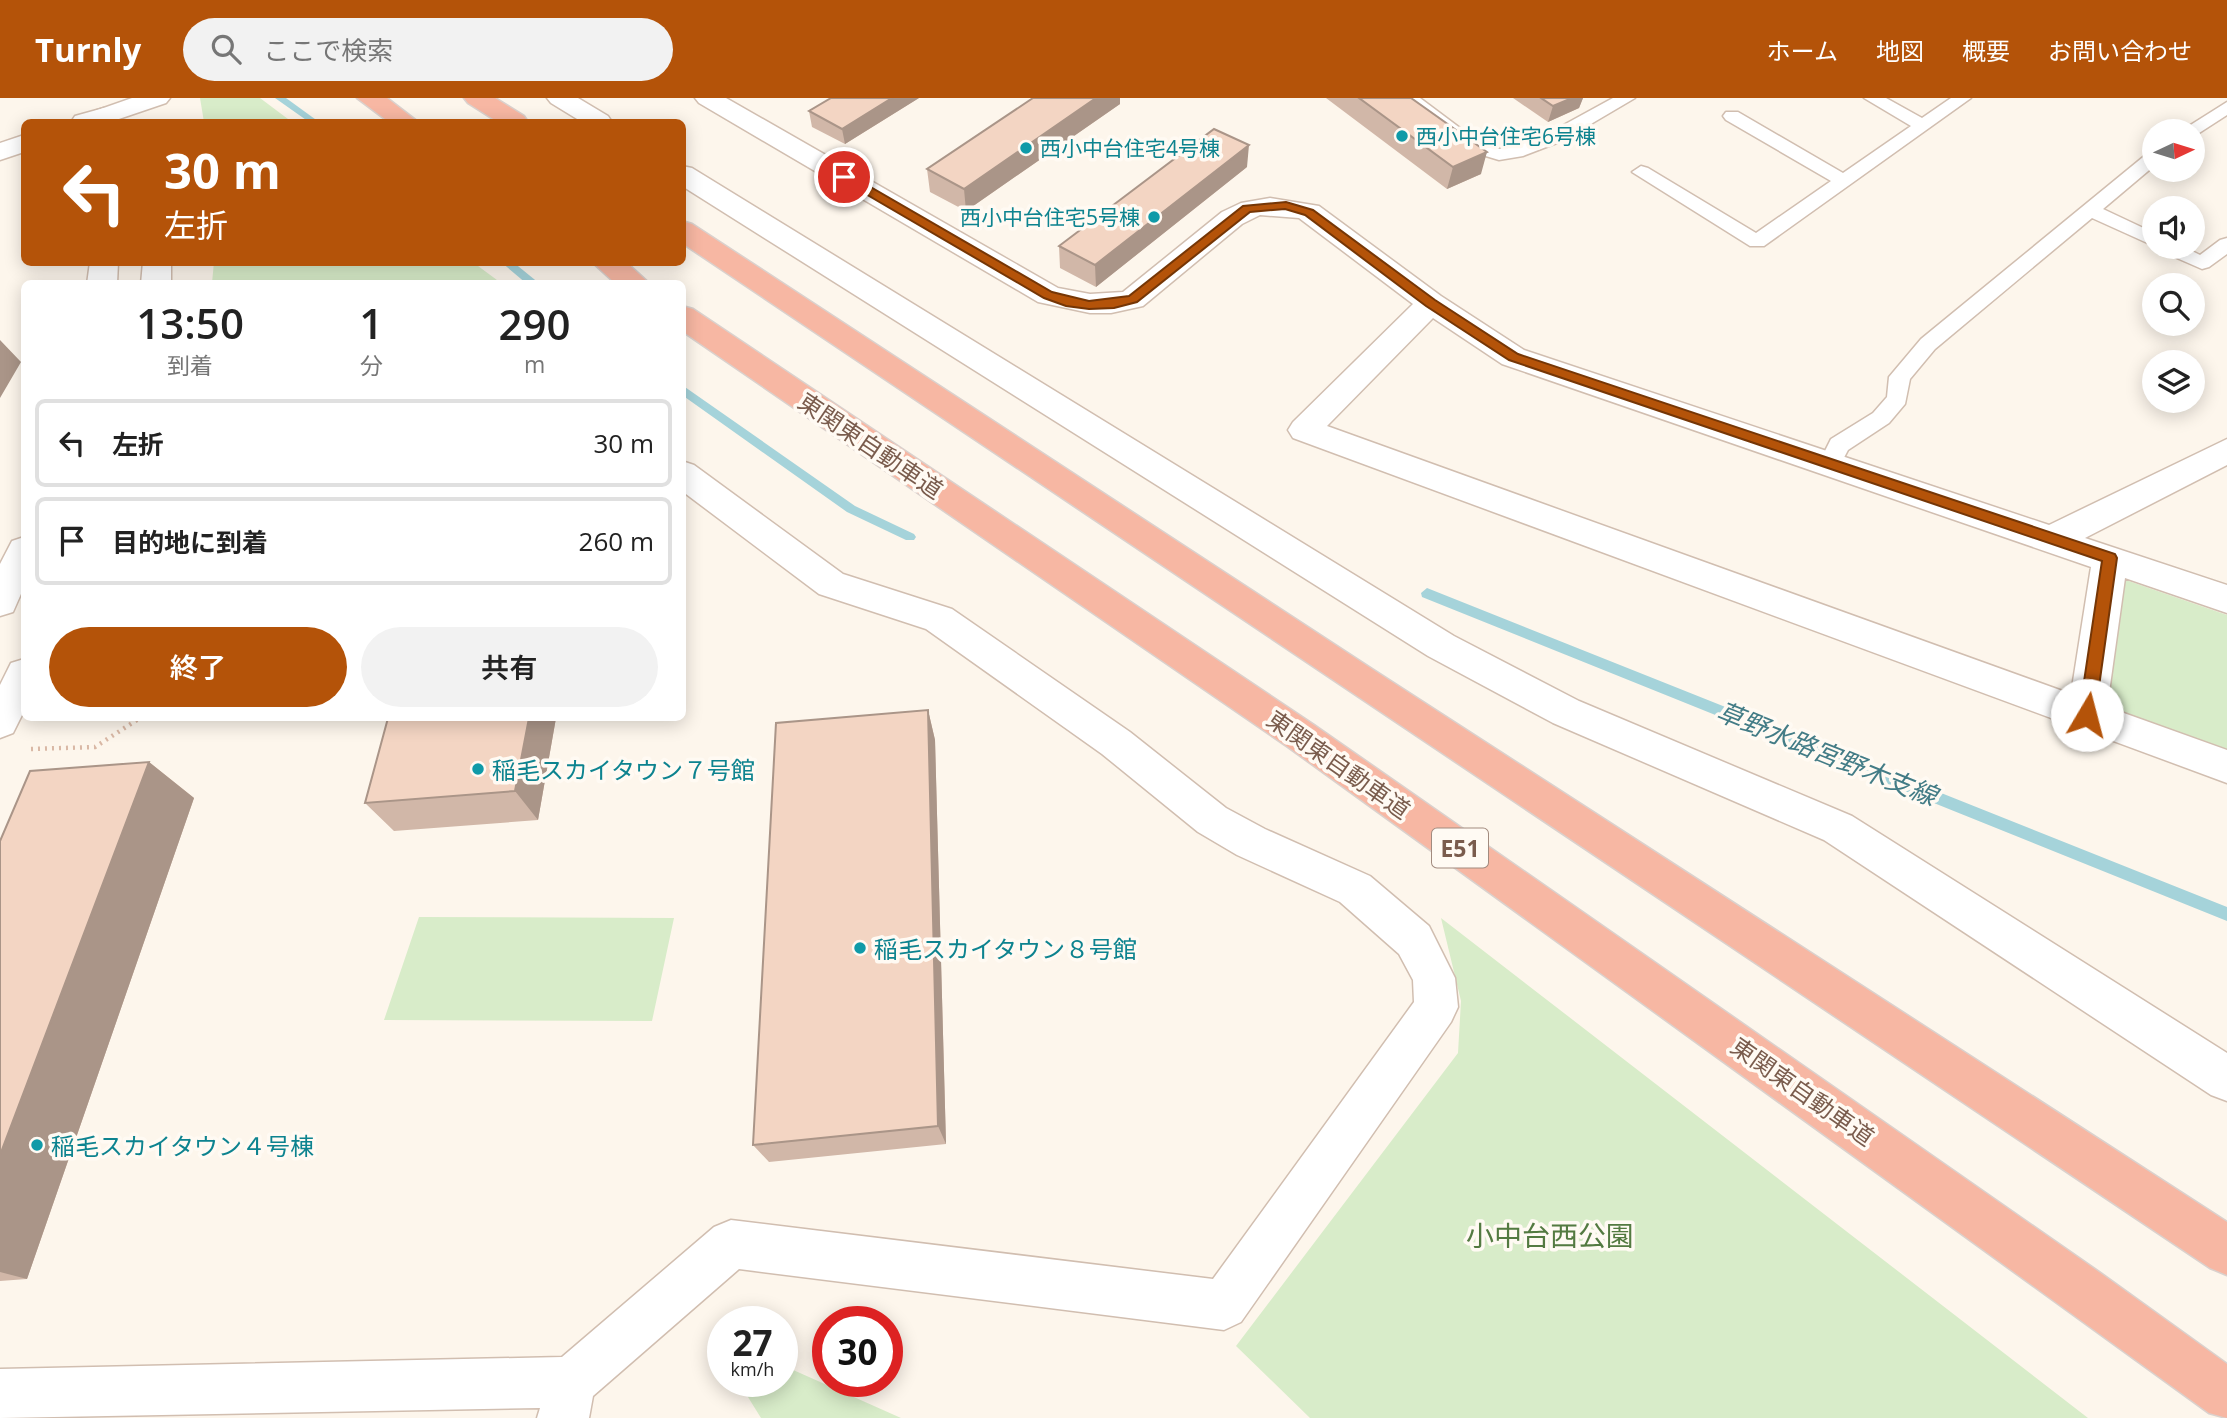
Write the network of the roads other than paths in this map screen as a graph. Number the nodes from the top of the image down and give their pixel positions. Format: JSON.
{"nodes":[{"id":1,"x":370,"y":98,"type":"edge"},
{"id":2,"x":477,"y":98,"type":"edge"},
{"id":3,"x":560,"y":98,"type":"edge"},
{"id":4,"x":708,"y":98,"type":"edge"},
{"id":5,"x":1409,"y":98,"type":"edge"},
{"id":6,"x":1873,"y":98,"type":"edge"},
{"id":7,"x":1962,"y":98,"type":"edge"},
{"id":8,"x":2213,"y":98,"type":"edge"},
{"id":9,"x":1616,"y":100,"type":"edge"},
{"id":10,"x":153,"y":105,"type":"edge"},
{"id":11,"x":2227,"y":106,"type":"edge"},
{"id":12,"x":98,"y":115,"type":"edge"},
{"id":13,"x":1732,"y":116,"type":"dead end"},
{"id":14,"x":401,"y":119,"type":"edge"},
{"id":15,"x":510,"y":119,"type":"edge"},
{"id":16,"x":594,"y":119,"type":"edge"},
{"id":17,"x":2205,"y":121,"type":"edge"},
{"id":18,"x":1922,"y":125,"type":"junction"},
{"id":19,"x":21,"y":144,"type":"edge"},
{"id":20,"x":0,"y":152,"type":"edge"},
{"id":21,"x":2142,"y":167,"type":"edge"},
{"id":22,"x":1641,"y":172,"type":"dead end"},
{"id":23,"x":686,"y":176,"type":"edge"},
{"id":24,"x":1844,"y":181,"type":"junction"},
{"id":25,"x":2089,"y":210,"type":"junction"},
{"id":26,"x":686,"y":233,"type":"edge"},
{"id":27,"x":2142,"y":234,"type":"edge"},
{"id":28,"x":2227,"y":244,"type":"edge"},
{"id":29,"x":2194,"y":259,"type":"edge"},
{"id":30,"x":611,"y":266,"type":"edge"},
{"id":31,"x":631,"y":280,"type":"edge"},
{"id":32,"x":1431,"y":303,"type":"junction"},
{"id":33,"x":686,"y":319,"type":"edge"},
{"id":34,"x":2227,"y":452,"type":"edge"},
{"id":35,"x":1830,"y":463,"type":"junction"},
{"id":36,"x":686,"y":476,"type":"edge"},
{"id":37,"x":2054,"y":538,"type":"junction"},
{"id":38,"x":21,"y":556,"type":"edge"},
{"id":39,"x":2110,"y":558,"type":"junction"},
{"id":40,"x":2227,"y":599,"type":"edge"},
{"id":41,"x":0,"y":602,"type":"edge"},
{"id":42,"x":21,"y":680,"type":"edge"},
{"id":43,"x":2087,"y":715,"type":"junction"},
{"id":44,"x":0,"y":722,"type":"edge"},
{"id":45,"x":2227,"y":767,"type":"edge"},
{"id":46,"x":2227,"y":1079,"type":"edge"},
{"id":47,"x":2227,"y":1251,"type":"edge"},
{"id":48,"x":0,"y":1394,"type":"edge"},
{"id":49,"x":2227,"y":1395,"type":"edge"},
{"id":50,"x":567,"y":1400,"type":"edge"}],
"edges":[{"from":1,"to":14,"type":"highway"},
{"from":2,"to":15,"type":"highway"},
{"from":3,"to":16,"type":"street"},
{"from":4,"to":32,"type":"street"},
{"from":5,"to":9,"type":"lane"},
{"from":6,"to":18,"type":"lane"},
{"from":7,"to":18,"type":"lane"},
{"from":8,"to":11,"type":"lane"},
{"from":10,"to":12,"type":"street"},
{"from":11,"to":17,"type":"lane"},
{"from":13,"to":24,"type":"lane"},
{"from":18,"to":24,"type":"lane"},
{"from":19,"to":20,"type":"street"},
{"from":21,"to":25,"type":"lane"},
{"from":22,"to":24,"type":"lane"},
{"from":23,"to":46,"type":"street"},
{"from":25,"to":27,"type":"lane"},
{"from":25,"to":35,"type":"lane"},
{"from":26,"to":47,"type":"highway"},
{"from":28,"to":29,"type":"lane"},
{"from":30,"to":31,"type":"highway"},
{"from":32,"to":35,"type":"street"},
{"from":32,"to":43,"type":"street"},
{"from":33,"to":49,"type":"highway","name":"東関東自動車道","number":"E51"},
{"from":34,"to":37,"type":"street"},
{"from":35,"to":37,"type":"street"},
{"from":36,"to":50,"type":"street"},
{"from":37,"to":39,"type":"street"},
{"from":38,"to":41,"type":"street"},
{"from":39,"to":40,"type":"street"},
{"from":39,"to":43,"type":"street"},
{"from":42,"to":44,"type":"street"},
{"from":43,"to":45,"type":"street"},
{"from":48,"to":50,"type":"street"}]}
